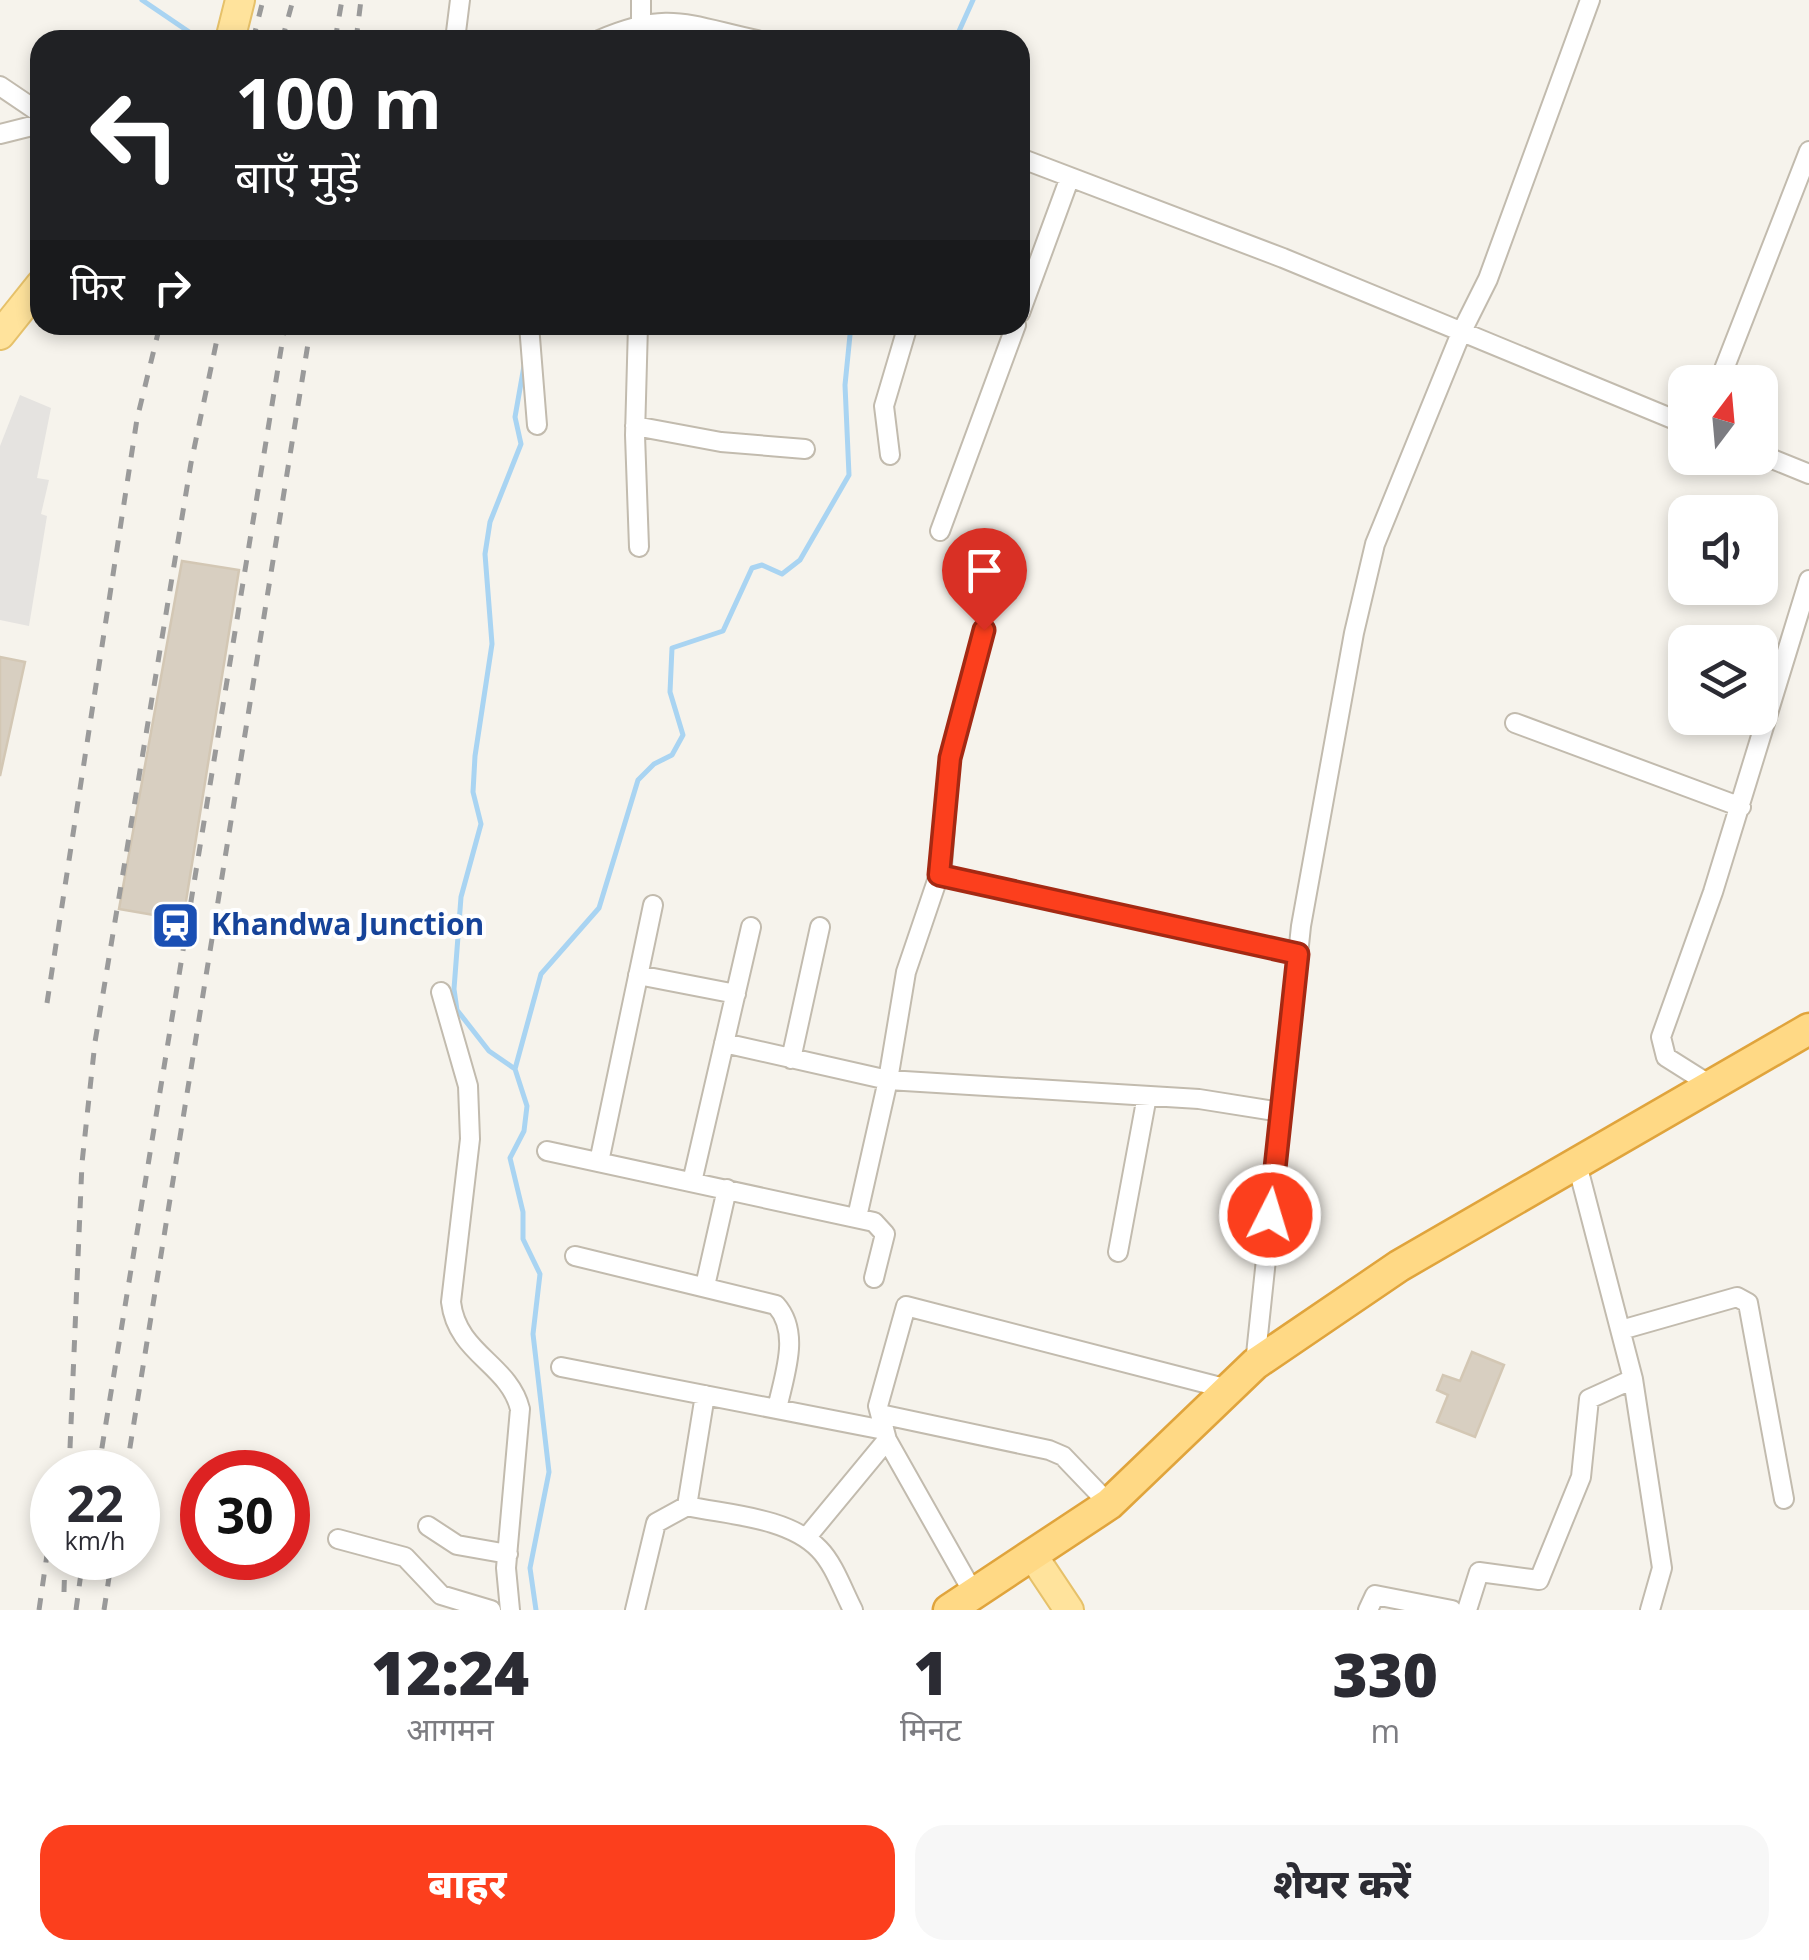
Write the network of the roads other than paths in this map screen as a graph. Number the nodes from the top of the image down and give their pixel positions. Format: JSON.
{"nodes":[{"id":1,"x":240,"y":0,"type":"edge"},
{"id":2,"x":460,"y":0,"type":"edge"},
{"id":3,"x":641,"y":0,"type":"edge"},
{"id":4,"x":1590,"y":0,"type":"edge"},
{"id":5,"x":232,"y":30,"type":"edge"},
{"id":6,"x":456,"y":30,"type":"edge"},
{"id":7,"x":641,"y":30,"type":"edge"},
{"id":8,"x":644,"y":30,"type":"edge"},
{"id":9,"x":716,"y":30,"type":"edge"},
{"id":10,"x":0,"y":86,"type":"edge"},
{"id":11,"x":30,"y":106,"type":"edge"},
{"id":12,"x":30,"y":126,"type":"edge"},
{"id":13,"x":0,"y":134,"type":"edge"},
{"id":14,"x":1809,"y":151,"type":"edge"},
{"id":15,"x":1030,"y":162,"type":"edge"},
{"id":16,"x":1070,"y":177,"type":"junction"},
{"id":17,"x":1030,"y":286,"type":"edge"},
{"id":18,"x":30,"y":298,"type":"edge"},
{"id":19,"x":1461,"y":334,"type":"junction"},
{"id":20,"x":0,"y":335,"type":"edge"},
{"id":21,"x":531,"y":335,"type":"edge"},
{"id":22,"x":638,"y":335,"type":"edge"},
{"id":23,"x":905,"y":335,"type":"edge"},
{"id":24,"x":1012,"y":335,"type":"edge"},
{"id":25,"x":1726,"y":365,"type":"edge"},
{"id":26,"x":1668,"y":417,"type":"edge"},
{"id":27,"x":536,"y":425,"type":"dead end"},
{"id":28,"x":635,"y":426,"type":"junction"},
{"id":29,"x":805,"y":449,"type":"dead end"},
{"id":30,"x":890,"y":456,"type":"dead end"},
{"id":31,"x":1778,"y":461,"type":"edge"},
{"id":32,"x":1809,"y":474,"type":"edge"},
{"id":33,"x":940,"y":531,"type":"dead end"},
{"id":34,"x":640,"y":548,"type":"dead end"},
{"id":35,"x":1809,"y":580,"type":"edge"},
{"id":36,"x":984,"y":630,"type":"dead end"},
{"id":37,"x":1515,"y":723,"type":"dead end"},
{"id":38,"x":1740,"y":806,"type":"junction"},
{"id":39,"x":939,"y":875,"type":"junction"},
{"id":40,"x":653,"y":905,"type":"dead end"},
{"id":41,"x":751,"y":926,"type":"dead end"},
{"id":42,"x":820,"y":927,"type":"dead end"},
{"id":43,"x":1298,"y":954,"type":"junction"},
{"id":44,"x":638,"y":975,"type":"junction"},
{"id":45,"x":441,"y":992,"type":"dead end"},
{"id":46,"x":736,"y":994,"type":"junction"},
{"id":47,"x":1809,"y":1029,"type":"edge"},
{"id":48,"x":724,"y":1043,"type":"junction"},
{"id":49,"x":791,"y":1059,"type":"junction"},
{"id":50,"x":888,"y":1080,"type":"junction"},
{"id":51,"x":1712,"y":1086,"type":"junction"},
{"id":52,"x":1147,"y":1096,"type":"junction"},
{"id":53,"x":1280,"y":1112,"type":"junction"},
{"id":54,"x":547,"y":1151,"type":"dead end"},
{"id":55,"x":600,"y":1162,"type":"junction"},
{"id":56,"x":1576,"y":1164,"type":"junction"},
{"id":57,"x":692,"y":1182,"type":"junction"},
{"id":58,"x":726,"y":1189,"type":"junction"},
{"id":59,"x":857,"y":1217,"type":"junction"},
{"id":60,"x":1118,"y":1252,"type":"dead end"},
{"id":61,"x":575,"y":1256,"type":"dead end"},
{"id":62,"x":874,"y":1278,"type":"dead end"},
{"id":63,"x":705,"y":1286,"type":"junction"},
{"id":64,"x":1621,"y":1330,"type":"junction"},
{"id":65,"x":1255,"y":1364,"type":"junction"},
{"id":66,"x":560,"y":1367,"type":"dead end"},
{"id":67,"x":1634,"y":1380,"type":"junction"},
{"id":68,"x":1228,"y":1388,"type":"junction"},
{"id":69,"x":705,"y":1395,"type":"junction"},
{"id":70,"x":777,"y":1409,"type":"junction"},
{"id":71,"x":883,"y":1428,"type":"junction"},
{"id":72,"x":1784,"y":1499,"type":"dead end"},
{"id":73,"x":1109,"y":1504,"type":"junction"},
{"id":74,"x":687,"y":1506,"type":"junction"},
{"id":75,"x":428,"y":1526,"type":"dead end"},
{"id":76,"x":806,"y":1538,"type":"junction"},
{"id":77,"x":338,"y":1539,"type":"dead end"},
{"id":78,"x":508,"y":1554,"type":"junction"},
{"id":79,"x":1033,"y":1556,"type":"junction"},
{"id":80,"x":961,"y":1602,"type":"edge"},
{"id":81,"x":490,"y":1610,"type":"edge"},
{"id":82,"x":510,"y":1610,"type":"edge"},
{"id":83,"x":635,"y":1610,"type":"edge"},
{"id":84,"x":852,"y":1610,"type":"edge"},
{"id":85,"x":1070,"y":1610,"type":"edge"},
{"id":86,"x":1368,"y":1610,"type":"edge"},
{"id":87,"x":1452,"y":1610,"type":"edge"},
{"id":88,"x":1467,"y":1610,"type":"edge"},
{"id":89,"x":1650,"y":1610,"type":"edge"}],
"edges":[{"from":1,"to":5,"type":"main road"},
{"from":2,"to":6,"type":"street"},
{"from":3,"to":7,"type":"street"},
{"from":4,"to":19,"type":"street"},
{"from":8,"to":9,"type":"street"},
{"from":10,"to":11,"type":"street"},
{"from":12,"to":13,"type":"street"},
{"from":14,"to":25,"type":"street"},
{"from":15,"to":16,"type":"street"},
{"from":16,"to":17,"type":"street"},
{"from":16,"to":19,"type":"street"},
{"from":18,"to":20,"type":"main road"},
{"from":19,"to":26,"type":"street"},
{"from":19,"to":43,"type":"street"},
{"from":21,"to":27,"type":"street"},
{"from":22,"to":28,"type":"street"},
{"from":23,"to":30,"type":"street"},
{"from":24,"to":33,"type":"street"},
{"from":28,"to":29,"type":"street"},
{"from":28,"to":34,"type":"street"},
{"from":31,"to":32,"type":"street"},
{"from":35,"to":38,"type":"street"},
{"from":36,"to":39,"type":"street"},
{"from":37,"to":38,"type":"street"},
{"from":38,"to":51,"type":"street"},
{"from":39,"to":43,"type":"street"},
{"from":39,"to":50,"type":"street"},
{"from":40,"to":44,"type":"street"},
{"from":41,"to":46,"type":"street"},
{"from":42,"to":49,"type":"street"},
{"from":43,"to":53,"type":"street"},
{"from":44,"to":46,"type":"street"},
{"from":44,"to":55,"type":"street"},
{"from":45,"to":78,"type":"street"},
{"from":46,"to":48,"type":"street"},
{"from":47,"to":51,"type":"highway"},
{"from":48,"to":49,"type":"street"},
{"from":48,"to":57,"type":"street"},
{"from":49,"to":50,"type":"street"},
{"from":50,"to":52,"type":"street"},
{"from":50,"to":59,"type":"street"},
{"from":51,"to":56,"type":"highway"},
{"from":52,"to":53,"type":"street"},
{"from":52,"to":60,"type":"street"},
{"from":53,"to":65,"type":"street"},
{"from":54,"to":55,"type":"street"},
{"from":55,"to":57,"type":"street"},
{"from":56,"to":64,"type":"street"},
{"from":56,"to":65,"type":"highway"},
{"from":57,"to":58,"type":"street"},
{"from":58,"to":59,"type":"street"},
{"from":58,"to":63,"type":"street"},
{"from":59,"to":62,"type":"street"},
{"from":61,"to":63,"type":"street"},
{"from":63,"to":70,"type":"street"},
{"from":64,"to":67,"type":"street"},
{"from":64,"to":72,"type":"street"},
{"from":65,"to":68,"type":"highway"},
{"from":66,"to":69,"type":"street"},
{"from":67,"to":88,"type":"street"},
{"from":67,"to":89,"type":"street"},
{"from":68,"to":71,"type":"street"},
{"from":68,"to":73,"type":"highway"},
{"from":69,"to":70,"type":"street"},
{"from":69,"to":74,"type":"street"},
{"from":70,"to":71,"type":"street"},
{"from":71,"to":73,"type":"street"},
{"from":71,"to":76,"type":"street"},
{"from":71,"to":80,"type":"street"},
{"from":73,"to":79,"type":"highway"},
{"from":74,"to":76,"type":"street"},
{"from":74,"to":83,"type":"street"},
{"from":75,"to":78,"type":"street"},
{"from":76,"to":84,"type":"street"},
{"from":77,"to":81,"type":"street"},
{"from":78,"to":82,"type":"street"},
{"from":79,"to":80,"type":"highway"},
{"from":79,"to":85,"type":"main road"},
{"from":86,"to":87,"type":"street"}]}
